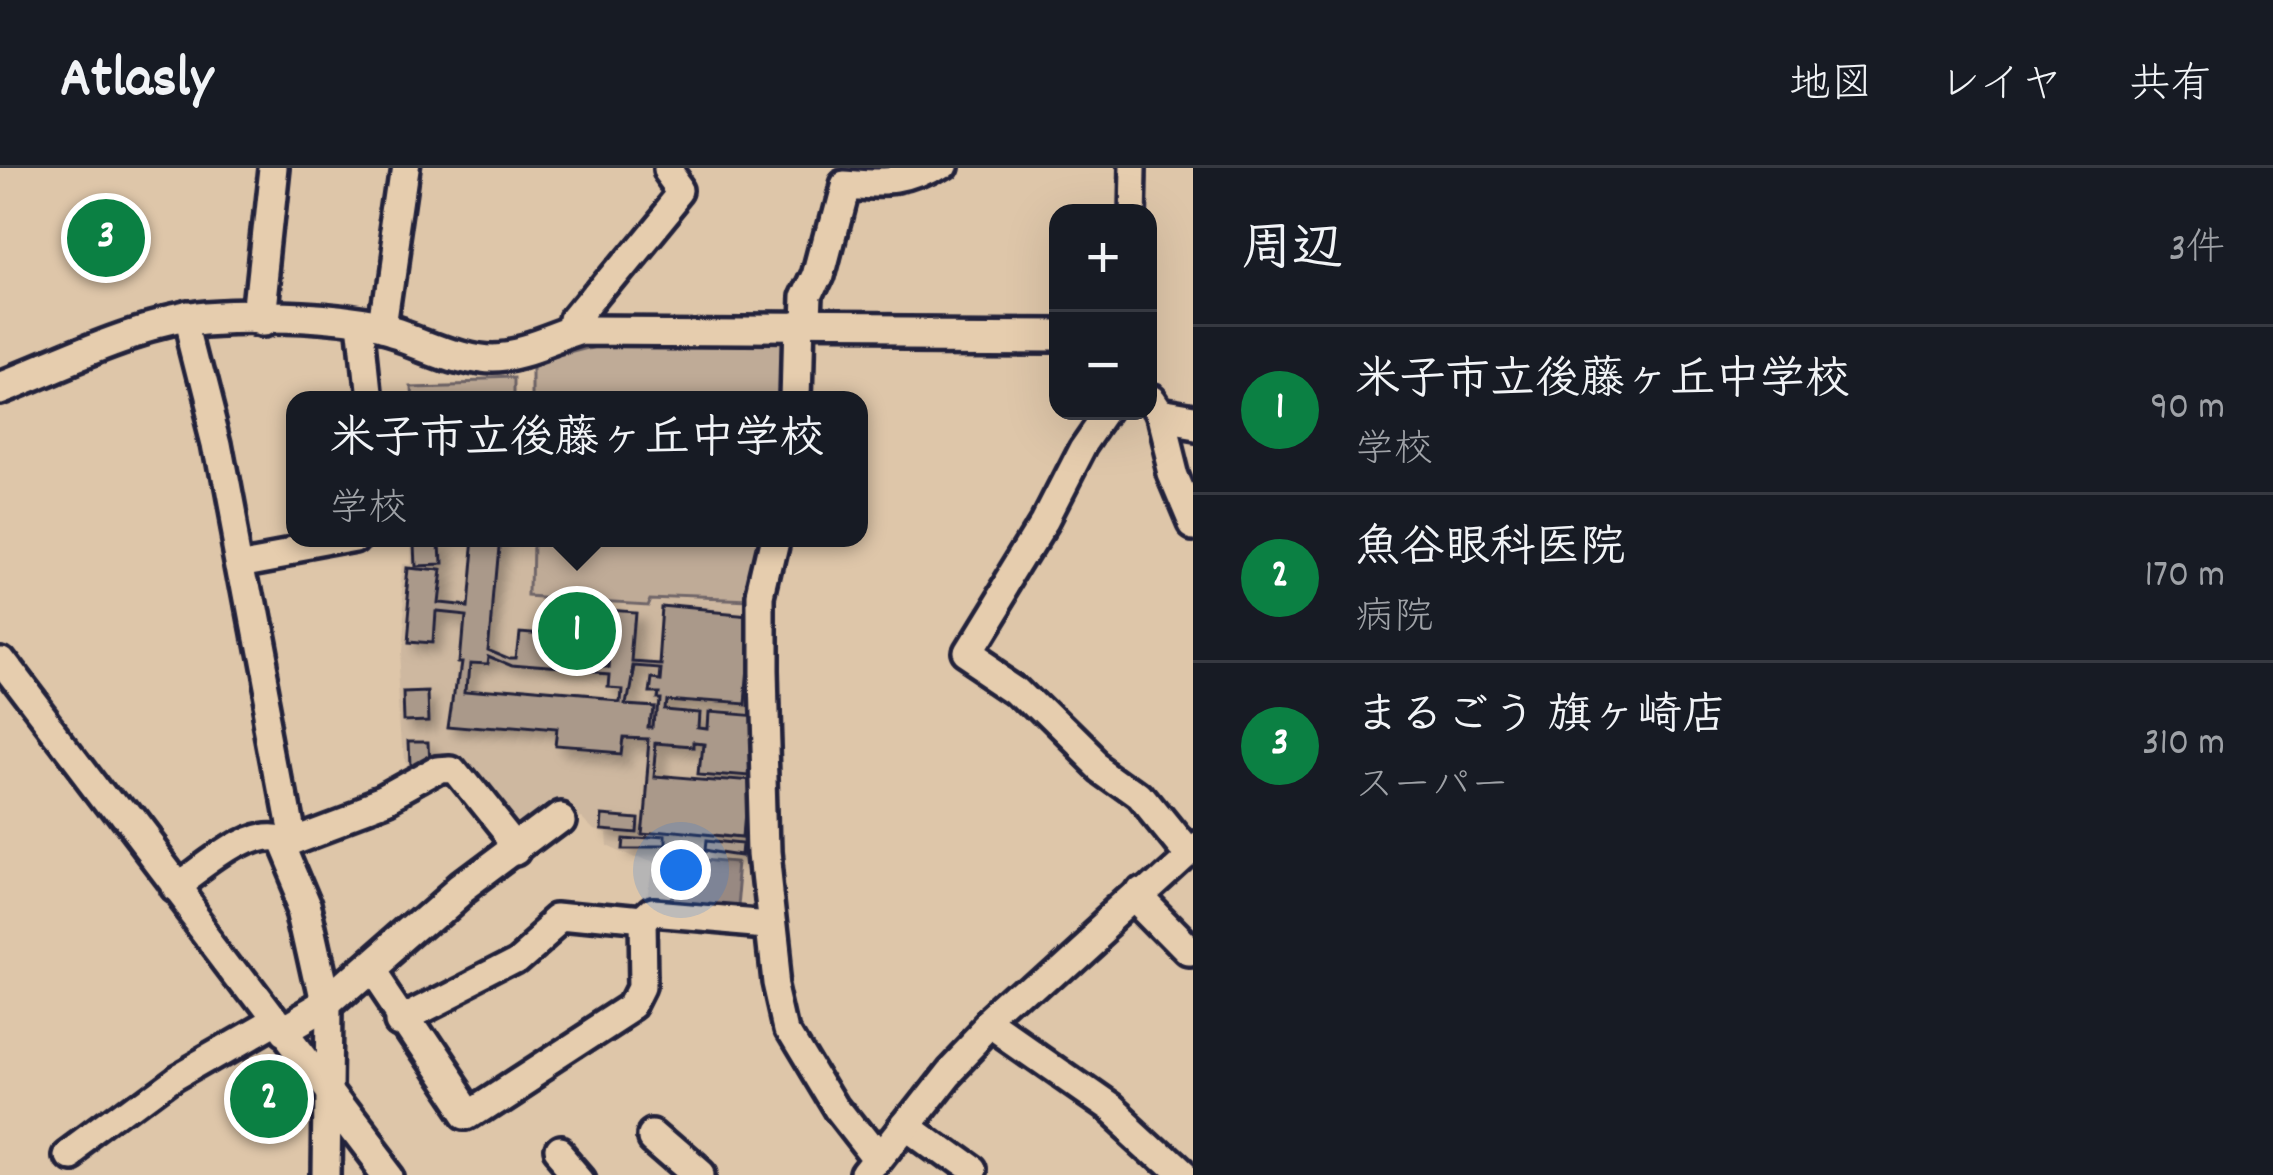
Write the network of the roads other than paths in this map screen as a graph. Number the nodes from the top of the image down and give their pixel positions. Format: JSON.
{"nodes":[{"id":1,"x":275,"y":168,"type":"edge"},
{"id":2,"x":408,"y":168,"type":"edge"},
{"id":3,"x":668,"y":168,"type":"edge"},
{"id":4,"x":940,"y":168,"type":"edge"},
{"id":5,"x":1132,"y":168,"type":"edge"},
{"id":6,"x":1131,"y":204,"type":"edge"},
{"id":7,"x":260,"y":319,"type":"junction"},
{"id":8,"x":187,"y":320,"type":"junction"},
{"id":9,"x":373,"y":326,"type":"junction"},
{"id":10,"x":801,"y":330,"type":"junction"},
{"id":11,"x":1049,"y":333,"type":"edge"},
{"id":12,"x":573,"y":334,"type":"junction"},
{"id":13,"x":0,"y":387,"type":"edge"},
{"id":14,"x":369,"y":391,"type":"edge"},
{"id":15,"x":795,"y":391,"type":"edge"},
{"id":16,"x":1157,"y":412,"type":"edge"},
{"id":17,"x":1105,"y":420,"type":"edge"},
{"id":18,"x":1156,"y":420,"type":"edge"},
{"id":19,"x":1193,"y":424,"type":"edge"},
{"id":20,"x":1193,"y":524,"type":"edge"},
{"id":21,"x":311,"y":547,"type":"edge"},
{"id":22,"x":773,"y":547,"type":"edge"},
{"id":23,"x":241,"y":560,"type":"junction"},
{"id":24,"x":0,"y":660,"type":"edge"},
{"id":25,"x":560,"y":814,"type":"dead end"},
{"id":26,"x":285,"y":836,"type":"junction"},
{"id":27,"x":1188,"y":848,"type":"edge"},
{"id":28,"x":517,"y":850,"type":"junction"},
{"id":29,"x":172,"y":889,"type":"junction"},
{"id":30,"x":1137,"y":893,"type":"junction"},
{"id":31,"x":641,"y":926,"type":"junction"},
{"id":32,"x":771,"y":926,"type":"junction"},
{"id":33,"x":1193,"y":950,"type":"edge"},
{"id":34,"x":371,"y":971,"type":"junction"},
{"id":35,"x":328,"y":1005,"type":"junction"},
{"id":36,"x":398,"y":1017,"type":"junction"},
{"id":37,"x":277,"y":1027,"type":"junction"},
{"id":38,"x":992,"y":1027,"type":"junction"},
{"id":39,"x":327,"y":1090,"type":"junction"},
{"id":40,"x":904,"y":1129,"type":"junction"},
{"id":41,"x":652,"y":1136,"type":"dead end"},
{"id":42,"x":563,"y":1153,"type":"dead end"},
{"id":43,"x":67,"y":1157,"type":"dead end"},
{"id":44,"x":873,"y":1167,"type":"edge"},
{"id":45,"x":1185,"y":1170,"type":"edge"},
{"id":46,"x":327,"y":1175,"type":"edge"},
{"id":47,"x":391,"y":1175,"type":"edge"},
{"id":48,"x":582,"y":1175,"type":"edge"},
{"id":49,"x":697,"y":1175,"type":"edge"},
{"id":50,"x":968,"y":1175,"type":"edge"}],
"edges":[{"from":1,"to":7,"type":"street"},
{"from":2,"to":9,"type":"street"},
{"from":3,"to":12,"type":"street"},
{"from":4,"to":10,"type":"street"},
{"from":5,"to":6,"type":"street"},
{"from":7,"to":8,"type":"street"},
{"from":7,"to":9,"type":"street"},
{"from":8,"to":13,"type":"street"},
{"from":8,"to":23,"type":"street"},
{"from":9,"to":12,"type":"street"},
{"from":9,"to":14,"type":"street"},
{"from":10,"to":11,"type":"street"},
{"from":10,"to":12,"type":"street"},
{"from":10,"to":15,"type":"street"},
{"from":16,"to":19,"type":"street"},
{"from":17,"to":27,"type":"street"},
{"from":18,"to":20,"type":"street"},
{"from":21,"to":23,"type":"street"},
{"from":22,"to":32,"type":"street"},
{"from":23,"to":26,"type":"street"},
{"from":24,"to":29,"type":"street"},
{"from":25,"to":28,"type":"street"},
{"from":26,"to":28,"type":"street"},
{"from":26,"to":29,"type":"street"},
{"from":26,"to":35,"type":"street"},
{"from":27,"to":30,"type":"street"},
{"from":28,"to":34,"type":"street"},
{"from":29,"to":37,"type":"street"},
{"from":30,"to":33,"type":"street"},
{"from":30,"to":38,"type":"street"},
{"from":31,"to":32,"type":"street"},
{"from":31,"to":36,"type":"street"},
{"from":31,"to":36,"type":"street"},
{"from":32,"to":44,"type":"street"},
{"from":34,"to":35,"type":"street"},
{"from":34,"to":36,"type":"street"},
{"from":35,"to":37,"type":"street"},
{"from":35,"to":39,"type":"street"},
{"from":37,"to":39,"type":"street"},
{"from":37,"to":43,"type":"street"},
{"from":38,"to":40,"type":"street"},
{"from":38,"to":45,"type":"street"},
{"from":39,"to":46,"type":"street"},
{"from":39,"to":47,"type":"street"},
{"from":40,"to":44,"type":"street"},
{"from":40,"to":50,"type":"street"},
{"from":41,"to":49,"type":"street"},
{"from":42,"to":48,"type":"street"}]}
